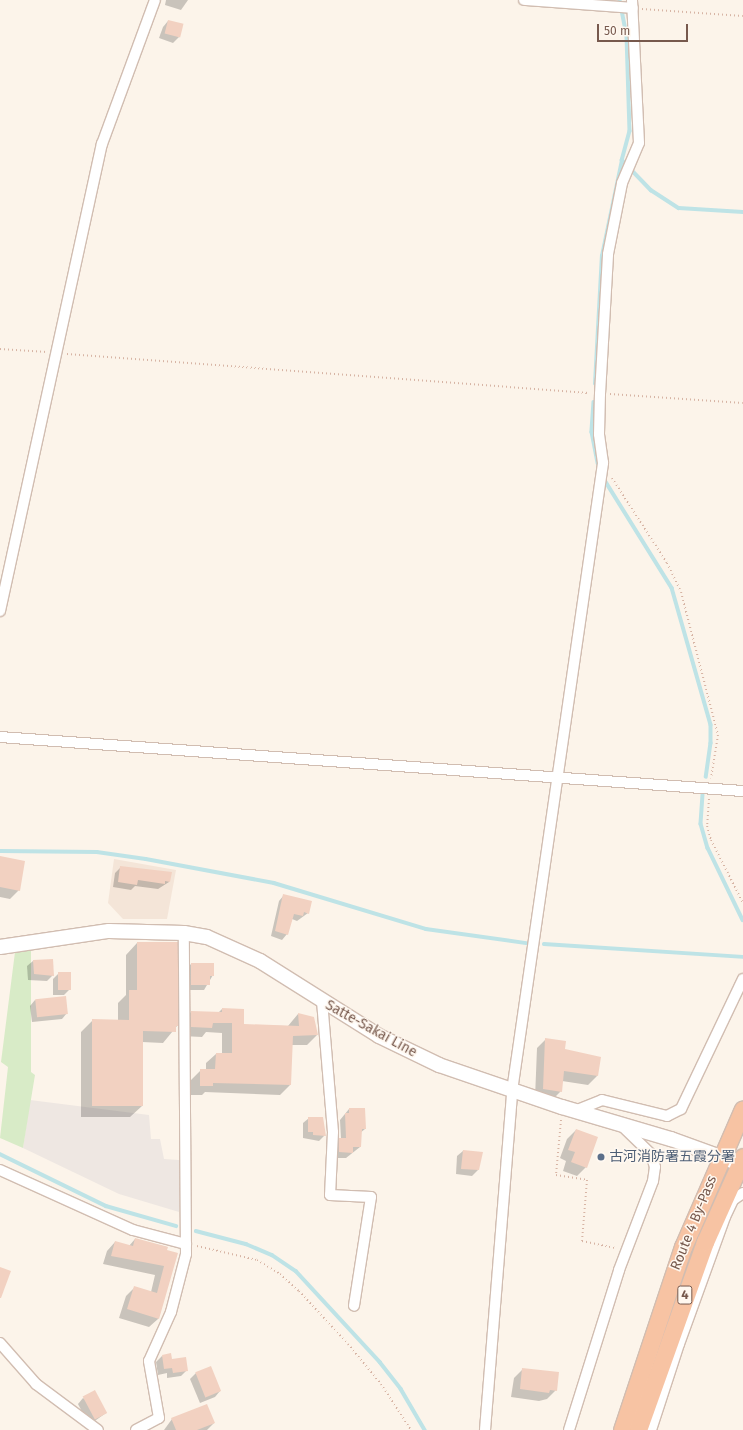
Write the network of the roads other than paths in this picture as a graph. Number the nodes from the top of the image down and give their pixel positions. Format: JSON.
{"nodes":[{"id":1,"x":155,"y":0,"type":"edge"},
{"id":2,"x":524,"y":0,"type":"edge"},
{"id":3,"x":632,"y":5,"type":"edge"},
{"id":4,"x":0,"y":611,"type":"edge"},
{"id":5,"x":0,"y":737,"type":"edge"},
{"id":6,"x":556,"y":778,"type":"junction"},
{"id":7,"x":743,"y":791,"type":"edge"},
{"id":8,"x":184,"y":933,"type":"junction"},
{"id":9,"x":0,"y":947,"type":"edge"},
{"id":10,"x":743,"y":979,"type":"edge"},
{"id":11,"x":322,"y":1002,"type":"junction"},
{"id":12,"x":512,"y":1091,"type":"junction"},
{"id":13,"x":569,"y":1109,"type":"junction"},
{"id":14,"x":743,"y":1109,"type":"edge"},
{"id":15,"x":620,"y":1123,"type":"junction"},
{"id":16,"x":721,"y":1157,"type":"junction"},
{"id":17,"x":742,"y":1162,"type":"edge"},
{"id":18,"x":0,"y":1170,"type":"edge"},
{"id":19,"x":743,"y":1193,"type":"edge"},
{"id":20,"x":186,"y":1244,"type":"junction"},
{"id":21,"x":354,"y":1306,"type":"dead end"},
{"id":22,"x":0,"y":1343,"type":"edge"},
{"id":23,"x":98,"y":1430,"type":"edge"},
{"id":24,"x":136,"y":1430,"type":"edge"},
{"id":25,"x":485,"y":1430,"type":"edge"},
{"id":26,"x":569,"y":1430,"type":"edge"},
{"id":27,"x":622,"y":1430,"type":"edge"},
{"id":28,"x":638,"y":1430,"type":"edge"},
{"id":29,"x":651,"y":1430,"type":"edge"}],
"edges":[{"from":1,"to":4,"type":"street"},
{"from":2,"to":3,"type":"street"},
{"from":3,"to":6,"type":"street"},
{"from":5,"to":6,"type":"street"},
{"from":6,"to":7,"type":"street"},
{"from":6,"to":12,"type":"street"},
{"from":8,"to":9,"type":"main road","name":"Satte-Sakai Line"},
{"from":8,"to":11,"type":"main road","name":"Satte-Sakai Line"},
{"from":8,"to":20,"type":"street"},
{"from":10,"to":13,"type":"street"},
{"from":11,"to":12,"type":"main road","name":"Satte-Sakai Line"},
{"from":11,"to":21,"type":"street"},
{"from":12,"to":13,"type":"main road","name":"Satte-Sakai Line"},
{"from":12,"to":25,"type":"street"},
{"from":13,"to":15,"type":"main road","name":"Satte-Sakai Line"},
{"from":14,"to":16,"type":"highway","name":"Route 4 By-Pass","number":"4"},
{"from":15,"to":16,"type":"main road","name":"Satte-Sakai Line"},
{"from":15,"to":26,"type":"street"},
{"from":16,"to":17,"type":"main road","name":"Satte-Sakai Line"},
{"from":16,"to":27,"type":"highway","name":"Route 4 By-Pass","number":"4"},
{"from":17,"to":28,"type":"highway","name":"Route 4 By-Pass","number":"4"},
{"from":18,"to":20,"type":"street"},
{"from":19,"to":29,"type":"street"},
{"from":20,"to":24,"type":"street"},
{"from":22,"to":23,"type":"street"}]}
